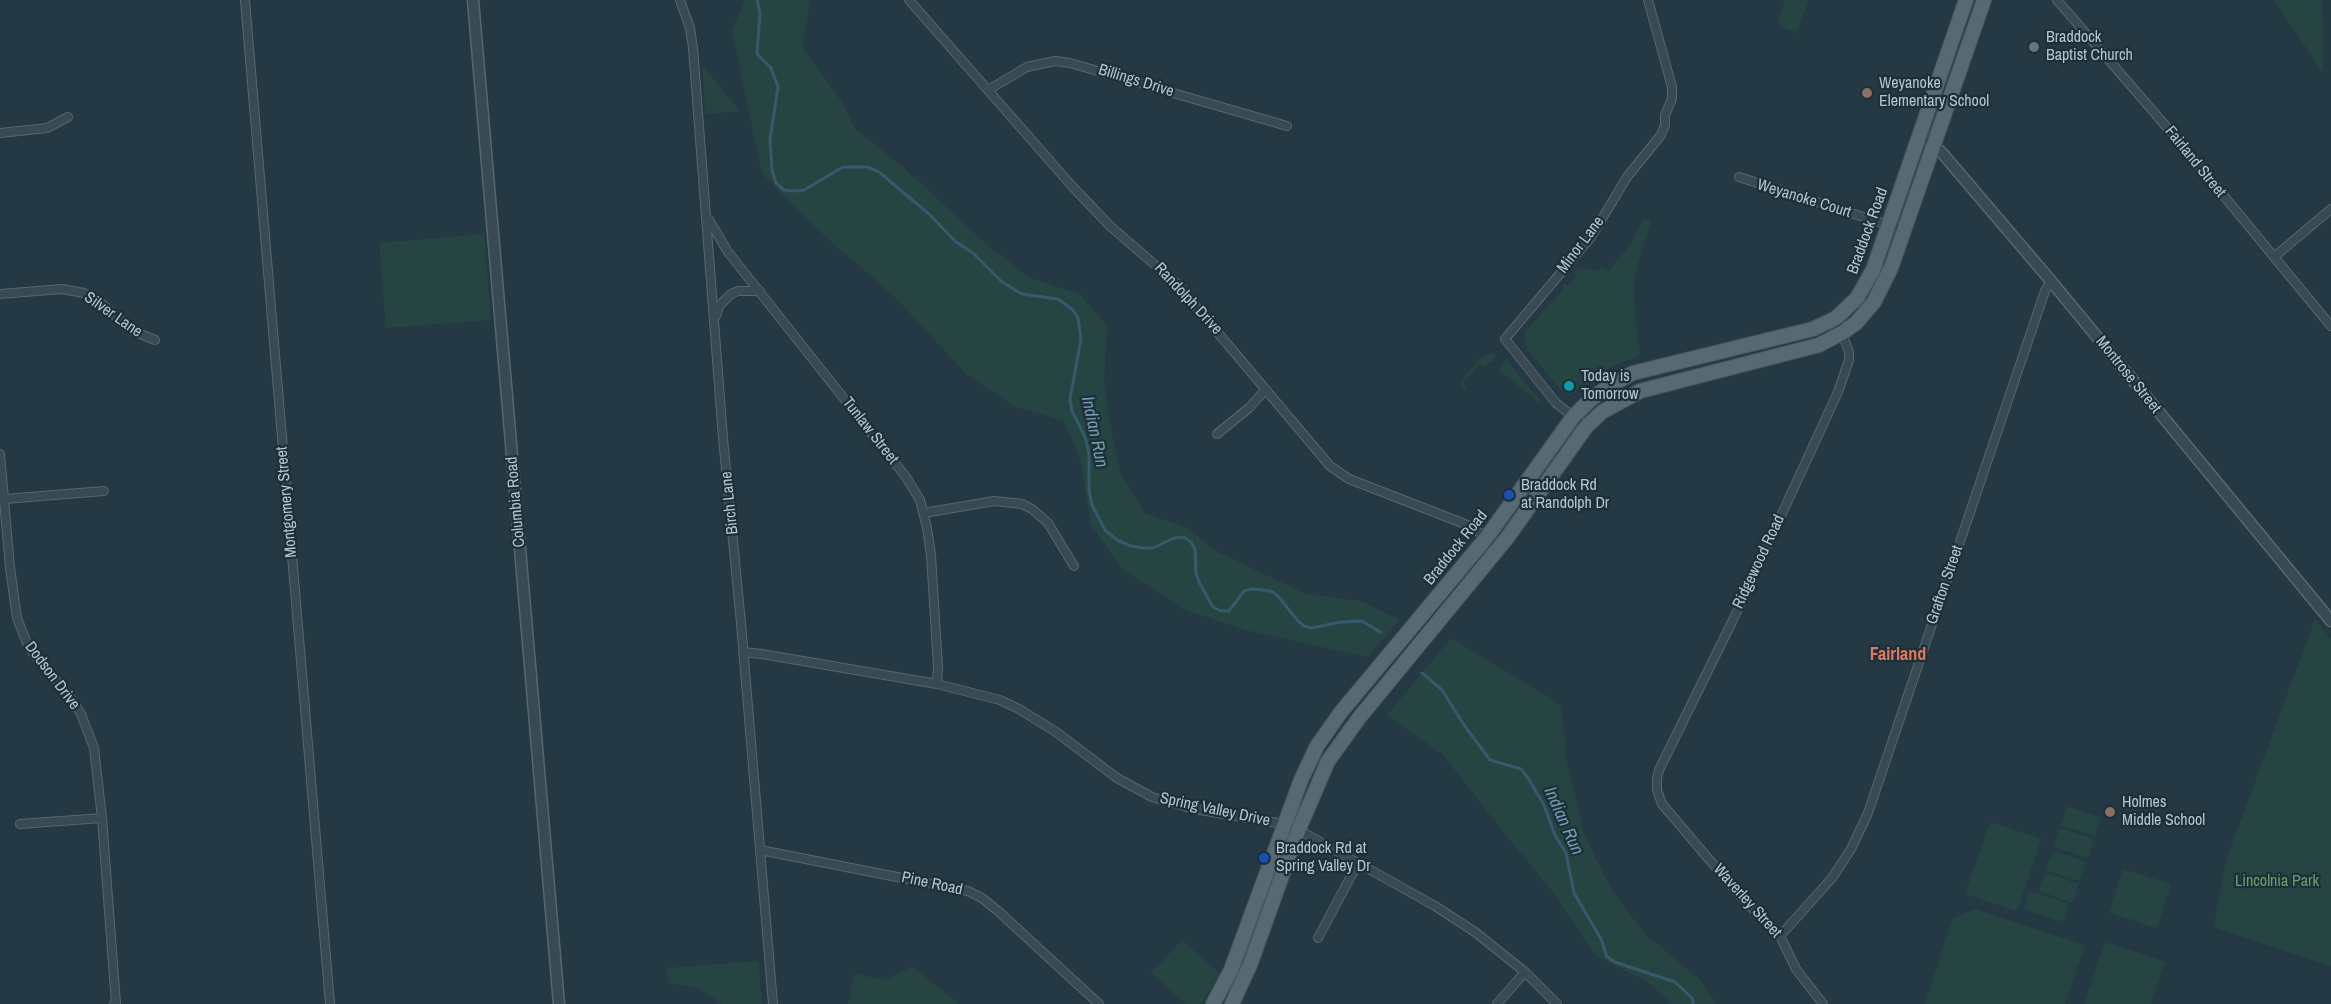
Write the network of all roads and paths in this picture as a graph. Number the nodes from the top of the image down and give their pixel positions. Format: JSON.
{"nodes":[{"id":1,"x":245,"y":0,"type":"edge"},
{"id":2,"x":473,"y":0,"type":"edge"},
{"id":3,"x":909,"y":0,"type":"edge"},
{"id":4,"x":1648,"y":0,"type":"edge"},
{"id":5,"x":1966,"y":0,"type":"edge"},
{"id":6,"x":1984,"y":0,"type":"edge"},
{"id":7,"x":2057,"y":0,"type":"edge"},
{"id":8,"x":680,"y":2,"type":"edge"},
{"id":9,"x":988,"y":90,"type":"junction"},
{"id":10,"x":68,"y":117,"type":"dead end"},
{"id":11,"x":1287,"y":126,"type":"dead end"},
{"id":12,"x":1921,"y":132,"type":"junction"},
{"id":13,"x":0,"y":133,"type":"edge"},
{"id":14,"x":1934,"y":145,"type":"junction"},
{"id":15,"x":1739,"y":177,"type":"dead end"},
{"id":16,"x":2331,"y":210,"type":"edge"},
{"id":17,"x":706,"y":214,"type":"junction"},
{"id":18,"x":1888,"y":225,"type":"junction"},
{"id":19,"x":1904,"y":230,"type":"junction"},
{"id":20,"x":2274,"y":257,"type":"junction"},
{"id":21,"x":2051,"y":281,"type":"junction"},
{"id":22,"x":760,"y":291,"type":"junction"},
{"id":23,"x":0,"y":294,"type":"edge"},
{"id":24,"x":1836,"y":318,"type":"junction"},
{"id":25,"x":714,"y":319,"type":"junction"},
{"id":26,"x":2331,"y":326,"type":"edge"},
{"id":27,"x":1842,"y":333,"type":"junction"},
{"id":28,"x":155,"y":340,"type":"dead end"},
{"id":29,"x":1266,"y":389,"type":"junction"},
{"id":30,"x":1573,"y":417,"type":"junction"},
{"id":31,"x":1586,"y":427,"type":"junction"},
{"id":32,"x":1217,"y":434,"type":"dead end"},
{"id":33,"x":0,"y":454,"type":"edge"},
{"id":34,"x":104,"y":491,"type":"dead end"},
{"id":35,"x":4,"y":499,"type":"junction"},
{"id":36,"x":924,"y":513,"type":"junction"},
{"id":37,"x":1487,"y":537,"type":"junction"},
{"id":38,"x":1500,"y":547,"type":"junction"},
{"id":39,"x":1074,"y":566,"type":"dead end"},
{"id":40,"x":2331,"y":621,"type":"edge"},
{"id":41,"x":743,"y":652,"type":"junction"},
{"id":42,"x":937,"y":684,"type":"junction"},
{"id":43,"x":1662,"y":804,"type":"joint"},
{"id":44,"x":102,"y":818,"type":"junction"},
{"id":45,"x":20,"y":824,"type":"dead end"},
{"id":46,"x":1284,"y":824,"type":"junction"},
{"id":47,"x":1298,"y":831,"type":"junction"},
{"id":48,"x":760,"y":850,"type":"junction"},
{"id":49,"x":1358,"y":863,"type":"junction"},
{"id":50,"x":1780,"y":936,"type":"junction"},
{"id":51,"x":1318,"y":938,"type":"dead end"},
{"id":52,"x":1525,"y":972,"type":"junction"},
{"id":53,"x":115,"y":1004,"type":"edge"},
{"id":54,"x":330,"y":1004,"type":"edge"},
{"id":55,"x":559,"y":1004,"type":"edge"},
{"id":56,"x":773,"y":1004,"type":"edge"},
{"id":57,"x":1100,"y":1004,"type":"edge"},
{"id":58,"x":1213,"y":1004,"type":"edge"},
{"id":59,"x":1232,"y":1004,"type":"edge"},
{"id":60,"x":1497,"y":1004,"type":"edge"},
{"id":61,"x":1557,"y":1004,"type":"edge"},
{"id":62,"x":1823,"y":1004,"type":"edge"}],
"edges":[{"from":1,"to":54,"type":"street","name":"Montgomery Street"},
{"from":2,"to":55,"type":"street","name":"Columbia Road"},
{"from":3,"to":9,"type":"street","name":"Randolph Drive"},
{"from":4,"to":30,"type":"street","name":"Minor Lane"},
{"from":5,"to":12,"type":"main road","name":"Braddock Road"},
{"from":6,"to":14,"type":"main road","name":"Braddock Road"},
{"from":7,"to":20,"type":"street","name":"Fairland Street"},
{"from":8,"to":17,"type":"street","name":"Birch Lane"},
{"from":9,"to":11,"type":"street","name":"Billings Drive"},
{"from":9,"to":29,"type":"street","name":"Randolph Drive"},
{"from":10,"to":13,"type":"street"},
{"from":12,"to":14,"type":"street","name":"Montrose Street"},
{"from":12,"to":18,"type":"main road","name":"Braddock Road"},
{"from":14,"to":19,"type":"main road","name":"Braddock Road"},
{"from":14,"to":21,"type":"street","name":"Montrose Street"},
{"from":15,"to":18,"type":"street","name":"Weyanoke Court"},
{"from":16,"to":20,"type":"street"},
{"from":17,"to":22,"type":"street","name":"Tunlaw Street"},
{"from":17,"to":25,"type":"street","name":"Birch Lane"},
{"from":18,"to":19,"type":"street","name":"Weyanoke Court"},
{"from":18,"to":24,"type":"main road","name":"Braddock Road"},
{"from":19,"to":27,"type":"main road","name":"Braddock Road"},
{"from":20,"to":26,"type":"street","name":"Fairland Street"},
{"from":21,"to":40,"type":"street","name":"Montrose Street"},
{"from":21,"to":50,"type":"street","name":"Grafton Street"},
{"from":22,"to":25,"type":"street"},
{"from":22,"to":36,"type":"street","name":"Tunlaw Street"},
{"from":23,"to":28,"type":"street","name":"Silver Lane"},
{"from":24,"to":27,"type":"street","name":"Ridgewood Road"},
{"from":24,"to":30,"type":"main road","name":"Braddock Road"},
{"from":25,"to":41,"type":"street","name":"Birch Lane"},
{"from":27,"to":31,"type":"main road","name":"Braddock Road"},
{"from":27,"to":43,"type":"street","name":"Ridgewood Road"},
{"from":29,"to":32,"type":"street"},
{"from":29,"to":37,"type":"street","name":"Randolph Drive"},
{"from":30,"to":31,"type":"street","name":"Minor Lane"},
{"from":30,"to":37,"type":"main road","name":"Braddock Road"},
{"from":31,"to":38,"type":"main road","name":"Braddock Road"},
{"from":33,"to":35,"type":"street","name":"Dodson Drive"},
{"from":34,"to":35,"type":"street"},
{"from":35,"to":44,"type":"street","name":"Dodson Drive"},
{"from":36,"to":39,"type":"street"},
{"from":36,"to":42,"type":"street","name":"Tunlaw Street"},
{"from":37,"to":38,"type":"street","name":"Randolph Drive"},
{"from":37,"to":46,"type":"main road","name":"Braddock Road"},
{"from":38,"to":47,"type":"main road","name":"Braddock Road"},
{"from":41,"to":42,"type":"street","name":"Spring Valley Drive"},
{"from":41,"to":48,"type":"street","name":"Birch Lane"},
{"from":42,"to":46,"type":"street","name":"Spring Valley Drive"},
{"from":43,"to":50,"type":"street","name":"Waverley Street"},
{"from":44,"to":45,"type":"street"},
{"from":44,"to":53,"type":"street","name":"Dodson Drive"},
{"from":46,"to":47,"type":"street","name":"Spring Valley Drive"},
{"from":46,"to":58,"type":"main road","name":"Braddock Road"},
{"from":47,"to":49,"type":"street","name":"Spring Valley Drive"},
{"from":47,"to":59,"type":"main road","name":"Braddock Road"},
{"from":48,"to":56,"type":"street","name":"Birch Lane"},
{"from":48,"to":57,"type":"street","name":"Pine Road"},
{"from":49,"to":51,"type":"street"},
{"from":49,"to":52,"type":"street","name":"Spring Valley Drive"},
{"from":50,"to":62,"type":"street","name":"Waverley Street"},
{"from":52,"to":60,"type":"street"},
{"from":52,"to":61,"type":"street","name":"Spring Valley Drive"}]}
